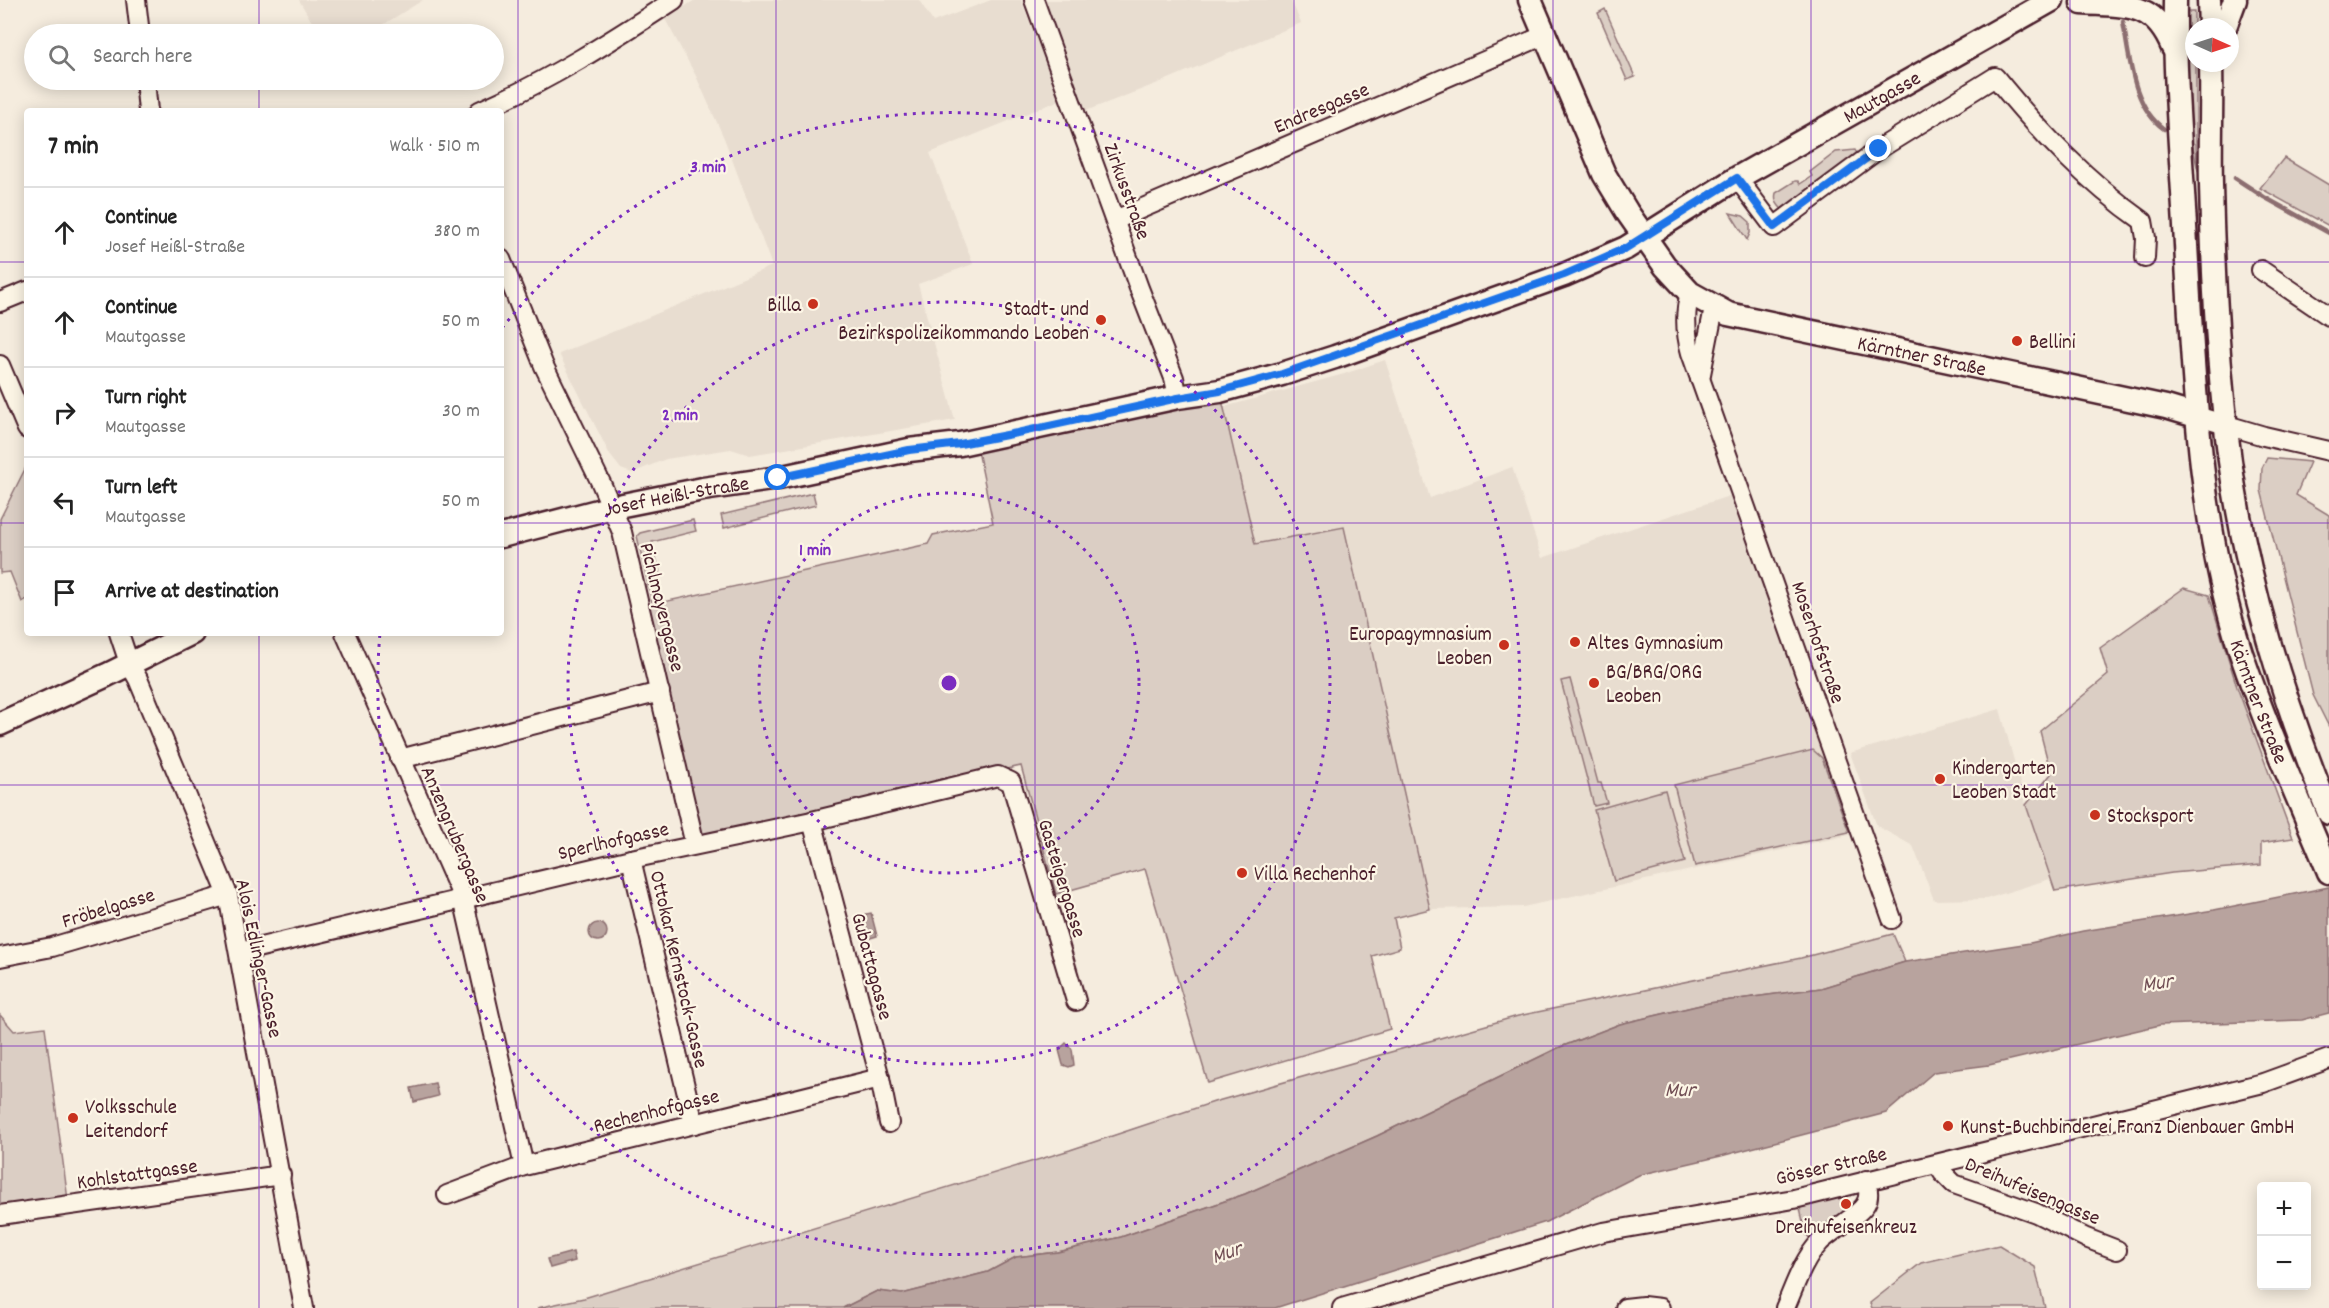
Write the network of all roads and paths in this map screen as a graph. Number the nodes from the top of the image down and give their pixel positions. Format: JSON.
{"nodes":[{"id":1,"x":136,"y":0,"type":"edge"},
{"id":2,"x":674,"y":0,"type":"edge"},
{"id":3,"x":1034,"y":0,"type":"edge"},
{"id":4,"x":1530,"y":0,"type":"edge"},
{"id":5,"x":2052,"y":0,"type":"edge"},
{"id":6,"x":2175,"y":0,"type":"edge"},
{"id":7,"x":2210,"y":0,"type":"edge"},
{"id":8,"x":2235,"y":0,"type":"edge"},
{"id":9,"x":2088,"y":2,"type":"edge"},
{"id":10,"x":2027,"y":16,"type":"junction"},
{"id":11,"x":2210,"y":18,"type":"edge"},
{"id":12,"x":2228,"y":18,"type":"edge"},
{"id":13,"x":139,"y":24,"type":"edge"},
{"id":14,"x":1545,"y":35,"type":"junction"},
{"id":15,"x":2176,"y":55,"type":"junction"},
{"id":16,"x":2212,"y":72,"type":"edge"},
{"id":17,"x":145,"y":90,"type":"edge"},
{"id":18,"x":148,"y":108,"type":"edge"},
{"id":19,"x":486,"y":108,"type":"edge"},
{"id":20,"x":1737,"y":178,"type":"junction"},
{"id":21,"x":1115,"y":220,"type":"junction"},
{"id":22,"x":1646,"y":238,"type":"junction"},
{"id":23,"x":2145,"y":258,"type":"dead end"},
{"id":24,"x":504,"y":266,"type":"edge"},
{"id":25,"x":2261,"y":270,"type":"dead end"},
{"id":26,"x":24,"y":292,"type":"edge"},
{"id":27,"x":1690,"y":293,"type":"junction"},
{"id":28,"x":0,"y":302,"type":"edge"},
{"id":29,"x":1714,"y":308,"type":"junction"},
{"id":30,"x":2329,"y":316,"type":"edge"},
{"id":31,"x":0,"y":364,"type":"edge"},
{"id":32,"x":1700,"y":381,"type":"junction"},
{"id":33,"x":1178,"y":398,"type":"junction"},
{"id":34,"x":2196,"y":416,"type":"junction"},
{"id":35,"x":24,"y":422,"type":"edge"},
{"id":36,"x":2226,"y":425,"type":"junction"},
{"id":37,"x":2329,"y":451,"type":"edge"},
{"id":38,"x":612,"y":507,"type":"junction"},
{"id":39,"x":504,"y":535,"type":"edge"},
{"id":40,"x":120,"y":636,"type":"edge"},
{"id":41,"x":186,"y":636,"type":"edge"},
{"id":42,"x":346,"y":636,"type":"edge"},
{"id":43,"x":129,"y":663,"type":"junction"},
{"id":44,"x":660,"y":692,"type":"junction"},
{"id":45,"x":0,"y":724,"type":"edge"},
{"id":46,"x":400,"y":759,"type":"junction"},
{"id":47,"x":998,"y":776,"type":"joint"},
{"id":48,"x":2327,"y":807,"type":"edge"},
{"id":49,"x":812,"y":821,"type":"junction"},
{"id":50,"x":694,"y":845,"type":"junction"},
{"id":51,"x":632,"y":859,"type":"junction"},
{"id":52,"x":2329,"y":872,"type":"edge"},
{"id":53,"x":228,"y":895,"type":"junction"},
{"id":54,"x":463,"y":898,"type":"junction"},
{"id":55,"x":1892,"y":918,"type":"dead end"},
{"id":56,"x":240,"y":952,"type":"junction"},
{"id":57,"x":0,"y":957,"type":"edge"},
{"id":58,"x":1076,"y":1001,"type":"dead end"},
{"id":59,"x":2329,"y":1059,"type":"edge"},
{"id":60,"x":880,"y":1078,"type":"junction"},
{"id":61,"x":889,"y":1123,"type":"dead end"},
{"id":62,"x":694,"y":1124,"type":"junction"},
{"id":63,"x":1937,"y":1164,"type":"junction"},
{"id":64,"x":524,"y":1166,"type":"junction"},
{"id":65,"x":281,"y":1175,"type":"junction"},
{"id":66,"x":1866,"y":1180,"type":"junction"},
{"id":67,"x":447,"y":1195,"type":"dead end"},
{"id":68,"x":0,"y":1215,"type":"edge"},
{"id":69,"x":2117,"y":1250,"type":"dead end"},
{"id":70,"x":304,"y":1308,"type":"edge"},
{"id":71,"x":1342,"y":1308,"type":"edge"},
{"id":72,"x":1625,"y":1308,"type":"edge"},
{"id":73,"x":1660,"y":1308,"type":"edge"},
{"id":74,"x":1785,"y":1308,"type":"edge"}],
"edges":[{"from":1,"to":13,"type":"street"},
{"from":2,"to":19,"type":"street"},
{"from":3,"to":21,"type":"street","name":"Zirkusstraße"},
{"from":4,"to":14,"type":"main road"},
{"from":5,"to":10,"type":"main road","name":"Mautgasse"},
{"from":6,"to":15,"type":"main road","name":"Kärntner Straße"},
{"from":7,"to":11,"type":"main road"},
{"from":8,"to":12,"type":"main road"},
{"from":9,"to":10,"type":"main road","name":"Mautgasse"},
{"from":9,"to":15,"type":"main road","name":"Mautgasse"},
{"from":10,"to":20,"type":"main road","name":"Mautgasse"},
{"from":14,"to":21,"type":"street","name":"Endresgasse"},
{"from":14,"to":22,"type":"main road","name":"Kärntner Straße"},
{"from":15,"to":34,"type":"main road","name":"Kärntner Straße"},
{"from":16,"to":36,"type":"main road","name":"Kärntner Straße"},
{"from":17,"to":18,"type":"street"},
{"from":20,"to":22,"type":"main road","name":"Mautgasse"},
{"from":20,"to":23,"type":"street","name":"Mautgasse"},
{"from":21,"to":33,"type":"street","name":"Zirkusstraße"},
{"from":22,"to":27,"type":"main road","name":"Kärntner Straße"},
{"from":22,"to":33,"type":"main road","name":"Josef Heißl-Straße"},
{"from":24,"to":38,"type":"street","name":"Pichlmayergasse"},
{"from":25,"to":30,"type":"street"},
{"from":26,"to":28,"type":"street"},
{"from":27,"to":29,"type":"main road","name":"Kärntner Straße"},
{"from":27,"to":32,"type":"street","name":"Moserhofstraße"},
{"from":29,"to":32,"type":"street"},
{"from":29,"to":34,"type":"main road","name":"Kärntner Straße"},
{"from":31,"to":35,"type":"street"},
{"from":32,"to":55,"type":"street","name":"Moserhofstraße"},
{"from":33,"to":38,"type":"main road","name":"Josef Heißl-Straße"},
{"from":34,"to":36,"type":"street","name":"Kärntner Straße"},
{"from":34,"to":52,"type":"main road","name":"Kärntner Straße"},
{"from":36,"to":37,"type":"street","name":"Kärntner Straße"},
{"from":36,"to":48,"type":"main road","name":"Kärntner Straße"},
{"from":38,"to":39,"type":"main road","name":"Josef Heißl-Straße"},
{"from":38,"to":44,"type":"street","name":"Pichlmayergasse"},
{"from":40,"to":43,"type":"street","name":"Alois Edlinger-Gasse"},
{"from":41,"to":43,"type":"main road"},
{"from":42,"to":46,"type":"street","name":"Anzengrubergasse"},
{"from":43,"to":45,"type":"main road"},
{"from":43,"to":53,"type":"street","name":"Alois Edlinger-Gasse"},
{"from":44,"to":46,"type":"street"},
{"from":44,"to":50,"type":"street","name":"Pichlmayergasse"},
{"from":46,"to":54,"type":"street","name":"Anzengrubergasse"},
{"from":47,"to":49,"type":"street","name":"Sperlhofgasse"},
{"from":47,"to":58,"type":"street","name":"Gasteigergasse"},
{"from":49,"to":50,"type":"street","name":"Sperlhofgasse"},
{"from":49,"to":60,"type":"street","name":"Gubattagasse"},
{"from":50,"to":51,"type":"street","name":"Sperlhofgasse"},
{"from":51,"to":54,"type":"street","name":"Sperlhofgasse"},
{"from":51,"to":62,"type":"street","name":"Ottokar Kernstock-Gasse"},
{"from":53,"to":56,"type":"street","name":"Alois Edlinger-Gasse"},
{"from":53,"to":57,"type":"street","name":"Fröbelgasse"},
{"from":54,"to":56,"type":"street","name":"Sperlhofgasse"},
{"from":54,"to":64,"type":"street","name":"Anzengrubergasse"},
{"from":56,"to":65,"type":"street","name":"Alois Edlinger-Gasse"},
{"from":59,"to":63,"type":"street","name":"Gösser Straße"},
{"from":60,"to":61,"type":"street","name":"Gubattagasse"},
{"from":60,"to":62,"type":"street","name":"Rechenhofgasse"},
{"from":62,"to":64,"type":"street","name":"Rechenhofgasse"},
{"from":63,"to":66,"type":"street","name":"Gösser Straße"},
{"from":63,"to":69,"type":"street","name":"Dreihufeisengasse"},
{"from":64,"to":67,"type":"street","name":"Rechenhofgasse"},
{"from":65,"to":68,"type":"street","name":"Kohlstattgasse"},
{"from":65,"to":70,"type":"street","name":"Alois Edlinger-Gasse"},
{"from":66,"to":71,"type":"street","name":"Gösser Straße"},
{"from":66,"to":74,"type":"street"},
{"from":72,"to":73,"type":"street"}]}
